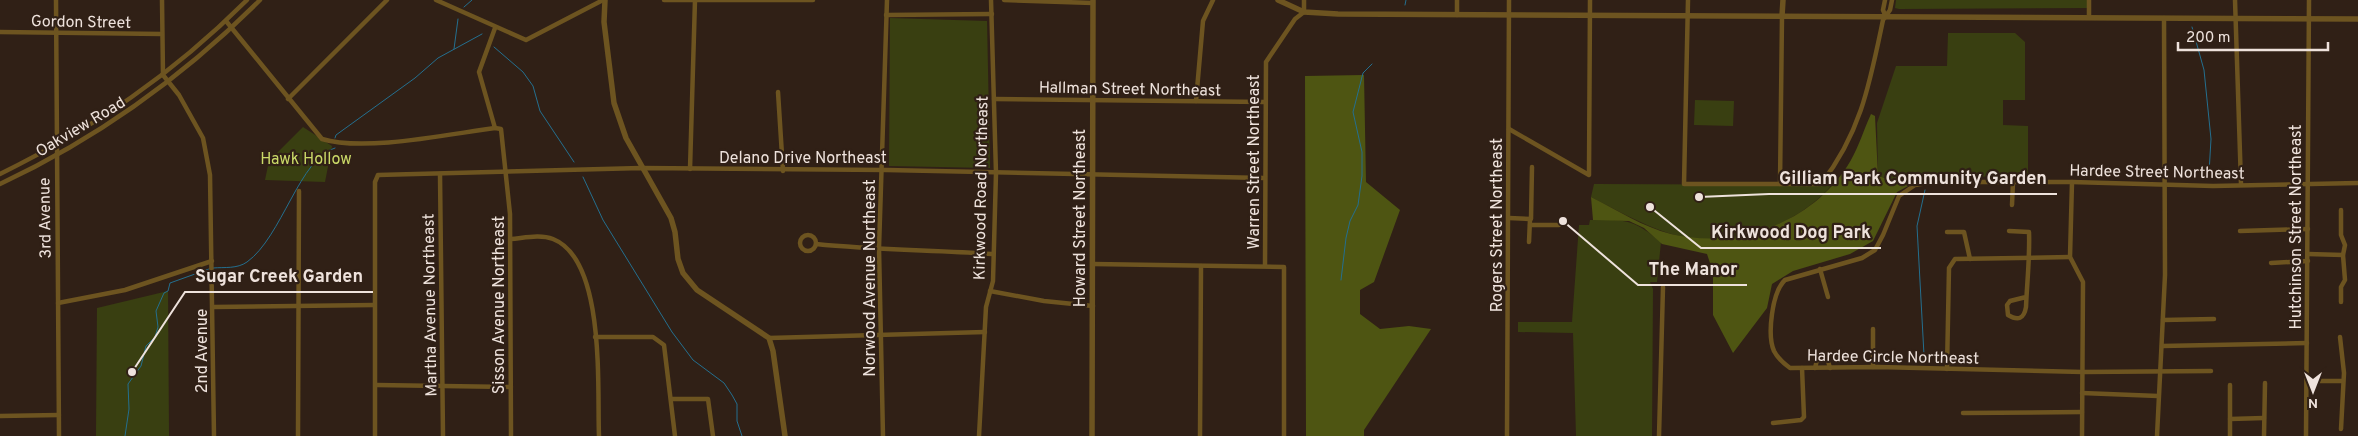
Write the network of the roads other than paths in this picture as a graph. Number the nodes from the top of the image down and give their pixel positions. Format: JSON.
{"nodes":[{"id":1,"x":56,"y":0,"type":"edge"},
{"id":2,"x":162,"y":0,"type":"edge"},
{"id":3,"x":247,"y":0,"type":"edge"},
{"id":4,"x":260,"y":0,"type":"edge"},
{"id":5,"x":387,"y":0,"type":"edge"},
{"id":6,"x":436,"y":0,"type":"edge"},
{"id":7,"x":604,"y":0,"type":"edge"},
{"id":8,"x":664,"y":0,"type":"edge"},
{"id":9,"x":695,"y":0,"type":"edge"},
{"id":10,"x":782,"y":0,"type":"edge"},
{"id":11,"x":813,"y":0,"type":"edge"},
{"id":12,"x":886,"y":0,"type":"edge"},
{"id":13,"x":991,"y":0,"type":"edge"},
{"id":14,"x":1004,"y":0,"type":"edge"},
{"id":15,"x":1213,"y":0,"type":"edge"},
{"id":16,"x":1278,"y":0,"type":"edge"},
{"id":17,"x":1304,"y":0,"type":"edge"},
{"id":18,"x":1457,"y":0,"type":"edge"},
{"id":19,"x":1509,"y":0,"type":"edge"},
{"id":20,"x":1590,"y":0,"type":"edge"},
{"id":21,"x":1688,"y":0,"type":"edge"},
{"id":22,"x":1783,"y":0,"type":"edge"},
{"id":23,"x":1885,"y":0,"type":"edge"},
{"id":24,"x":1892,"y":0,"type":"edge"},
{"id":25,"x":2089,"y":0,"type":"edge"},
{"id":26,"x":2235,"y":0,"type":"edge"},
{"id":27,"x":2309,"y":0,"type":"edge"},
{"id":28,"x":1093,"y":1,"type":"edge"},
{"id":29,"x":1304,"y":12,"type":"junction"},
{"id":30,"x":992,"y":14,"type":"junction"},
{"id":31,"x":1457,"y":14,"type":"junction"},
{"id":32,"x":886,"y":15,"type":"junction"},
{"id":33,"x":1509,"y":15,"type":"junction"},
{"id":34,"x":1590,"y":15,"type":"junction"},
{"id":35,"x":1688,"y":16,"type":"junction"},
{"id":36,"x":1782,"y":16,"type":"junction"},
{"id":37,"x":1886,"y":16,"type":"junction"},
{"id":38,"x":2089,"y":18,"type":"junction"},
{"id":39,"x":2164,"y":18,"type":"junction"},
{"id":40,"x":2236,"y":18,"type":"junction"},
{"id":41,"x":2309,"y":18,"type":"junction"},
{"id":42,"x":2358,"y":19,"type":"edge"},
{"id":43,"x":226,"y":21,"type":"junction"},
{"id":44,"x":232,"y":28,"type":"junction"},
{"id":45,"x":495,"y":28,"type":"junction"},
{"id":46,"x":0,"y":32,"type":"edge"},
{"id":47,"x":56,"y":33,"type":"junction"},
{"id":48,"x":162,"y":34,"type":"junction"},
{"id":49,"x":163,"y":75,"type":"junction"},
{"id":50,"x":168,"y":82,"type":"junction"},
{"id":51,"x":778,"y":92,"type":"dead end"},
{"id":52,"x":288,"y":99,"type":"junction"},
{"id":53,"x":994,"y":99,"type":"junction"},
{"id":54,"x":1093,"y":100,"type":"junction"},
{"id":55,"x":1196,"y":102,"type":"junction"},
{"id":56,"x":1265,"y":102,"type":"junction"},
{"id":57,"x":495,"y":128,"type":"junction"},
{"id":58,"x":1509,"y":129,"type":"junction"},
{"id":59,"x":56,"y":146,"type":"junction"},
{"id":60,"x":56,"y":156,"type":"junction"},
{"id":61,"x":1532,"y":167,"type":"dead end"},
{"id":62,"x":641,"y":168,"type":"junction"},
{"id":63,"x":690,"y":169,"type":"junction"},
{"id":64,"x":882,"y":170,"type":"junction"},
{"id":65,"x":783,"y":171,"type":"junction"},
{"id":66,"x":507,"y":173,"type":"junction"},
{"id":67,"x":996,"y":173,"type":"junction"},
{"id":68,"x":0,"y":174,"type":"edge"},
{"id":69,"x":440,"y":174,"type":"junction"},
{"id":70,"x":1092,"y":175,"type":"junction"},
{"id":71,"x":1264,"y":178,"type":"junction"},
{"id":72,"x":2013,"y":182,"type":"junction"},
{"id":73,"x":2072,"y":182,"type":"junction"},
{"id":74,"x":2358,"y":183,"type":"edge"},
{"id":75,"x":0,"y":184,"type":"edge"},
{"id":76,"x":1780,"y":184,"type":"junction"},
{"id":77,"x":2242,"y":184,"type":"junction"},
{"id":78,"x":2308,"y":184,"type":"junction"},
{"id":79,"x":2164,"y":185,"type":"junction"},
{"id":80,"x":299,"y":191,"type":"dead end"},
{"id":81,"x":1898,"y":196,"type":"joint"},
{"id":82,"x":2012,"y":205,"type":"dead end"},
{"id":83,"x":2341,"y":210,"type":"dead end"},
{"id":84,"x":1509,"y":218,"type":"junction"},
{"id":85,"x":1530,"y":219,"type":"junction"},
{"id":86,"x":1530,"y":225,"type":"junction"},
{"id":87,"x":1559,"y":225,"type":"dead end"},
{"id":88,"x":2308,"y":229,"type":"junction"},
{"id":89,"x":2008,"y":231,"type":"dead end"},
{"id":90,"x":1947,"y":232,"type":"dead end"},
{"id":91,"x":2240,"y":232,"type":"dead end"},
{"id":92,"x":511,"y":239,"type":"junction"},
{"id":93,"x":1529,"y":242,"type":"dead end"},
{"id":94,"x":816,"y":244,"type":"dead end"},
{"id":95,"x":879,"y":248,"type":"junction"},
{"id":96,"x":992,"y":254,"type":"junction"},
{"id":97,"x":2308,"y":254,"type":"junction"},
{"id":98,"x":2343,"y":254,"type":"junction"},
{"id":99,"x":2070,"y":257,"type":"junction"},
{"id":100,"x":1970,"y":259,"type":"junction"},
{"id":101,"x":2027,"y":260,"type":"junction"},
{"id":102,"x":2308,"y":261,"type":"junction"},
{"id":103,"x":212,"y":263,"type":"junction"},
{"id":104,"x":2271,"y":263,"type":"dead end"},
{"id":105,"x":1092,"y":264,"type":"junction"},
{"id":106,"x":1201,"y":266,"type":"junction"},
{"id":107,"x":1266,"y":266,"type":"junction"},
{"id":108,"x":1820,"y":269,"type":"junction"},
{"id":109,"x":1663,"y":288,"type":"dead end"},
{"id":110,"x":990,"y":291,"type":"junction"},
{"id":111,"x":1828,"y":297,"type":"dead end"},
{"id":112,"x":2026,"y":297,"type":"junction"},
{"id":113,"x":2341,"y":302,"type":"dead end"},
{"id":114,"x":58,"y":303,"type":"junction"},
{"id":115,"x":374,"y":305,"type":"junction"},
{"id":116,"x":1093,"y":306,"type":"junction"},
{"id":117,"x":213,"y":307,"type":"junction"},
{"id":118,"x":299,"y":307,"type":"junction"},
{"id":119,"x":2214,"y":319,"type":"dead end"},
{"id":120,"x":2163,"y":320,"type":"junction"},
{"id":121,"x":1873,"y":329,"type":"dead end"},
{"id":122,"x":985,"y":332,"type":"junction"},
{"id":123,"x":881,"y":333,"type":"junction"},
{"id":124,"x":596,"y":337,"type":"junction"},
{"id":125,"x":2340,"y":337,"type":"dead end"},
{"id":126,"x":769,"y":338,"type":"junction"},
{"id":127,"x":2307,"y":343,"type":"junction"},
{"id":128,"x":2162,"y":346,"type":"junction"},
{"id":129,"x":1873,"y":367,"type":"junction"},
{"id":130,"x":1802,"y":368,"type":"junction"},
{"id":131,"x":1815,"y":368,"type":"junction"},
{"id":132,"x":1830,"y":368,"type":"junction"},
{"id":133,"x":1947,"y":369,"type":"junction"},
{"id":134,"x":2159,"y":371,"type":"junction"},
{"id":135,"x":2211,"y":371,"type":"dead end"},
{"id":136,"x":2083,"y":372,"type":"junction"},
{"id":137,"x":2307,"y":381,"type":"junction"},
{"id":138,"x":2343,"y":381,"type":"junction"},
{"id":139,"x":2265,"y":383,"type":"dead end"},
{"id":140,"x":376,"y":385,"type":"junction"},
{"id":141,"x":2230,"y":385,"type":"dead end"},
{"id":142,"x":442,"y":386,"type":"junction"},
{"id":143,"x":511,"y":387,"type":"junction"},
{"id":144,"x":2082,"y":392,"type":"junction"},
{"id":145,"x":2158,"y":396,"type":"junction"},
{"id":146,"x":671,"y":399,"type":"junction"},
{"id":147,"x":2082,"y":412,"type":"junction"},
{"id":148,"x":1963,"y":413,"type":"dead end"},
{"id":149,"x":59,"y":415,"type":"junction"},
{"id":150,"x":0,"y":416,"type":"edge"},
{"id":151,"x":2264,"y":418,"type":"junction"},
{"id":152,"x":2230,"y":419,"type":"junction"},
{"id":153,"x":1773,"y":423,"type":"dead end"},
{"id":154,"x":2341,"y":429,"type":"dead end"},
{"id":155,"x":59,"y":436,"type":"edge"},
{"id":156,"x":214,"y":436,"type":"edge"},
{"id":157,"x":298,"y":436,"type":"edge"},
{"id":158,"x":375,"y":436,"type":"edge"},
{"id":159,"x":443,"y":436,"type":"edge"},
{"id":160,"x":511,"y":436,"type":"edge"},
{"id":161,"x":599,"y":436,"type":"edge"},
{"id":162,"x":675,"y":436,"type":"edge"},
{"id":163,"x":713,"y":436,"type":"edge"},
{"id":164,"x":785,"y":436,"type":"edge"},
{"id":165,"x":883,"y":436,"type":"edge"},
{"id":166,"x":979,"y":436,"type":"edge"},
{"id":167,"x":1092,"y":436,"type":"edge"},
{"id":168,"x":1200,"y":436,"type":"edge"},
{"id":169,"x":1284,"y":436,"type":"edge"},
{"id":170,"x":1507,"y":436,"type":"edge"},
{"id":171,"x":1659,"y":436,"type":"edge"},
{"id":172,"x":2082,"y":436,"type":"edge"},
{"id":173,"x":2157,"y":436,"type":"edge"},
{"id":174,"x":2230,"y":436,"type":"edge"},
{"id":175,"x":2264,"y":436,"type":"edge"},
{"id":176,"x":2306,"y":436,"type":"edge"}],
"edges":[{"from":1,"to":47,"type":"street","name":"3rd Avenue"},
{"from":2,"to":48,"type":"street"},
{"from":3,"to":43,"type":"street","name":"Oakview Road"},
{"from":4,"to":44,"type":"street","name":"Oakview Road"},
{"from":5,"to":52,"type":"street"},
{"from":6,"to":45,"type":"street"},
{"from":7,"to":45,"type":"street"},
{"from":7,"to":62,"type":"street"},
{"from":8,"to":9,"type":"street"},
{"from":9,"to":10,"type":"street"},
{"from":9,"to":63,"type":"street"},
{"from":10,"to":11,"type":"street"},
{"from":12,"to":32,"type":"street","name":"Norwood Avenue Northeast"},
{"from":13,"to":30,"type":"street","name":"Kirkwood Road Northeast"},
{"from":14,"to":28,"type":"street"},
{"from":15,"to":55,"type":"street"},
{"from":16,"to":29,"type":"street"},
{"from":17,"to":29,"type":"street"},
{"from":18,"to":31,"type":"street"},
{"from":19,"to":33,"type":"street","name":"Rogers Street Northeast"},
{"from":20,"to":34,"type":"street"},
{"from":21,"to":35,"type":"street"},
{"from":22,"to":36,"type":"street"},
{"from":23,"to":37,"type":"street"},
{"from":24,"to":37,"type":"street"},
{"from":25,"to":38,"type":"street"},
{"from":26,"to":40,"type":"street"},
{"from":27,"to":41,"type":"street","name":"Hutchinson Street Northeast"},
{"from":28,"to":54,"type":"street","name":"Howard Street Northeast"},
{"from":29,"to":31,"type":"street"},
{"from":29,"to":56,"type":"street","name":"Warren Street Northeast"},
{"from":30,"to":32,"type":"street"},
{"from":30,"to":53,"type":"street","name":"Kirkwood Road Northeast"},
{"from":31,"to":33,"type":"street"},
{"from":32,"to":64,"type":"street","name":"Norwood Avenue Northeast"},
{"from":33,"to":34,"type":"street"},
{"from":33,"to":58,"type":"street","name":"Rogers Street Northeast"},
{"from":34,"to":35,"type":"street"},
{"from":34,"to":58,"type":"street"},
{"from":35,"to":36,"type":"street"},
{"from":35,"to":76,"type":"street"},
{"from":36,"to":37,"type":"street"},
{"from":36,"to":76,"type":"street"},
{"from":37,"to":38,"type":"street"},
{"from":37,"to":76,"type":"street"},
{"from":38,"to":39,"type":"street"},
{"from":39,"to":40,"type":"street"},
{"from":39,"to":79,"type":"street"},
{"from":40,"to":41,"type":"street"},
{"from":40,"to":77,"type":"street"},
{"from":41,"to":42,"type":"street"},
{"from":41,"to":78,"type":"street","name":"Hutchinson Street Northeast"},
{"from":43,"to":44,"type":"street"},
{"from":43,"to":49,"type":"street","name":"Oakview Road"},
{"from":44,"to":50,"type":"street","name":"Oakview Road"},
{"from":44,"to":52,"type":"street"},
{"from":45,"to":57,"type":"street"},
{"from":46,"to":47,"type":"street","name":"Gordon Street"},
{"from":47,"to":48,"type":"street","name":"Gordon Street"},
{"from":47,"to":59,"type":"street","name":"3rd Avenue"},
{"from":48,"to":49,"type":"street"},
{"from":49,"to":50,"type":"street","name":"2nd Avenue"},
{"from":49,"to":59,"type":"street","name":"Oakview Road"},
{"from":50,"to":60,"type":"street","name":"Oakview Road"},
{"from":50,"to":103,"type":"street","name":"2nd Avenue"},
{"from":51,"to":65,"type":"street"},
{"from":52,"to":57,"type":"street"},
{"from":53,"to":54,"type":"street","name":"Hallman Street Northeast"},
{"from":53,"to":67,"type":"street","name":"Kirkwood Road Northeast"},
{"from":54,"to":55,"type":"street","name":"Hallman Street Northeast"},
{"from":54,"to":70,"type":"street","name":"Howard Street Northeast"},
{"from":55,"to":56,"type":"street","name":"Hallman Street Northeast"},
{"from":56,"to":71,"type":"street","name":"Warren Street Northeast"},
{"from":57,"to":66,"type":"street","name":"Sisson Avenue Northeast"},
{"from":58,"to":84,"type":"street","name":"Rogers Street Northeast"},
{"from":59,"to":60,"type":"street","name":"3rd Avenue"},
{"from":59,"to":68,"type":"street","name":"Oakview Road"},
{"from":60,"to":75,"type":"street","name":"Oakview Road"},
{"from":60,"to":114,"type":"street","name":"3rd Avenue"},
{"from":61,"to":85,"type":"street"},
{"from":62,"to":63,"type":"street","name":"Delano Drive Northeast"},
{"from":62,"to":66,"type":"street","name":"Delano Drive Northeast"},
{"from":62,"to":126,"type":"street"},
{"from":63,"to":65,"type":"street","name":"Delano Drive Northeast"},
{"from":64,"to":65,"type":"street","name":"Delano Drive Northeast"},
{"from":64,"to":67,"type":"street","name":"Delano Drive Northeast"},
{"from":64,"to":95,"type":"street","name":"Norwood Avenue Northeast"},
{"from":66,"to":69,"type":"street","name":"Delano Drive Northeast"},
{"from":66,"to":92,"type":"street","name":"Sisson Avenue Northeast"},
{"from":67,"to":70,"type":"street","name":"Delano Drive Northeast"},
{"from":67,"to":96,"type":"street","name":"Kirkwood Road Northeast"},
{"from":69,"to":115,"type":"street","name":"Delano Drive Northeast"},
{"from":69,"to":142,"type":"street","name":"Martha Avenue Northeast"},
{"from":70,"to":71,"type":"street","name":"Delano Drive Northeast"},
{"from":70,"to":105,"type":"street","name":"Howard Street Northeast"},
{"from":71,"to":107,"type":"street","name":"Warren Street Northeast"},
{"from":72,"to":73,"type":"street","name":"Hardee Street Northeast"},
{"from":72,"to":81,"type":"street","name":"Hardee Street Northeast"},
{"from":72,"to":82,"type":"street"},
{"from":73,"to":79,"type":"street","name":"Hardee Street Northeast"},
{"from":73,"to":99,"type":"street"},
{"from":74,"to":78,"type":"street","name":"Hardee Street Northeast"},
{"from":77,"to":78,"type":"street","name":"Hardee Street Northeast"},
{"from":77,"to":79,"type":"street","name":"Hardee Street Northeast"},
{"from":78,"to":88,"type":"street","name":"Hutchinson Street Northeast"},
{"from":79,"to":120,"type":"street"},
{"from":80,"to":118,"type":"street"},
{"from":81,"to":108,"type":"street","name":"Hardee Circle Northeast"},
{"from":83,"to":98,"type":"street"},
{"from":84,"to":85,"type":"street"},
{"from":84,"to":170,"type":"street","name":"Rogers Street Northeast"},
{"from":85,"to":86,"type":"street"},
{"from":86,"to":87,"type":"street"},
{"from":86,"to":93,"type":"street"},
{"from":88,"to":91,"type":"street"},
{"from":88,"to":97,"type":"street","name":"Hutchinson Street Northeast"},
{"from":89,"to":101,"type":"street"},
{"from":90,"to":100,"type":"street"},
{"from":92,"to":124,"type":"street"},
{"from":92,"to":143,"type":"street","name":"Sisson Avenue Northeast"},
{"from":94,"to":95,"type":"street"},
{"from":95,"to":96,"type":"street"},
{"from":95,"to":123,"type":"street","name":"Norwood Avenue Northeast"},
{"from":96,"to":110,"type":"street","name":"Kirkwood Road Northeast"},
{"from":97,"to":98,"type":"street"},
{"from":97,"to":102,"type":"street","name":"Hutchinson Street Northeast"},
{"from":98,"to":113,"type":"street"},
{"from":99,"to":101,"type":"street"},
{"from":99,"to":136,"type":"street"},
{"from":100,"to":101,"type":"street"},
{"from":100,"to":133,"type":"street"},
{"from":101,"to":112,"type":"street"},
{"from":102,"to":104,"type":"street"},
{"from":102,"to":127,"type":"street","name":"Hutchinson Street Northeast"},
{"from":103,"to":114,"type":"street"},
{"from":103,"to":117,"type":"street","name":"2nd Avenue"},
{"from":105,"to":106,"type":"street"},
{"from":105,"to":116,"type":"street","name":"Howard Street Northeast"},
{"from":106,"to":107,"type":"street"},
{"from":106,"to":168,"type":"street"},
{"from":107,"to":169,"type":"street"},
{"from":108,"to":111,"type":"street"},
{"from":108,"to":130,"type":"street","name":"Hardee Circle Northeast"},
{"from":109,"to":171,"type":"street"},
{"from":110,"to":116,"type":"street"},
{"from":110,"to":122,"type":"street","name":"Kirkwood Road Northeast"},
{"from":112,"to":112,"type":"street"},
{"from":114,"to":149,"type":"street","name":"3rd Avenue"},
{"from":115,"to":118,"type":"street"},
{"from":115,"to":140,"type":"street"},
{"from":116,"to":167,"type":"street","name":"Howard Street Northeast"},
{"from":117,"to":118,"type":"street"},
{"from":117,"to":156,"type":"street","name":"2nd Avenue"},
{"from":118,"to":157,"type":"street"},
{"from":119,"to":120,"type":"street"},
{"from":120,"to":128,"type":"street"},
{"from":121,"to":129,"type":"street"},
{"from":122,"to":123,"type":"street"},
{"from":122,"to":166,"type":"street","name":"Kirkwood Road Northeast"},
{"from":123,"to":126,"type":"street"},
{"from":123,"to":165,"type":"street","name":"Norwood Avenue Northeast"},
{"from":124,"to":146,"type":"street"},
{"from":124,"to":161,"type":"street"},
{"from":125,"to":138,"type":"street"},
{"from":126,"to":164,"type":"street"},
{"from":127,"to":128,"type":"street"},
{"from":127,"to":137,"type":"street","name":"Hutchinson Street Northeast"},
{"from":128,"to":134,"type":"street"},
{"from":129,"to":132,"type":"street","name":"Hardee Circle Northeast"},
{"from":129,"to":133,"type":"street","name":"Hardee Circle Northeast"},
{"from":130,"to":131,"type":"street","name":"Hardee Circle Northeast"},
{"from":130,"to":153,"type":"street"},
{"from":131,"to":132,"type":"street","name":"Hardee Circle Northeast"},
{"from":131,"to":132,"type":"street"},
{"from":133,"to":136,"type":"street","name":"Hardee Circle Northeast"},
{"from":134,"to":135,"type":"street","name":"Hardee Circle Northeast"},
{"from":134,"to":136,"type":"street","name":"Hardee Circle Northeast"},
{"from":134,"to":145,"type":"street"},
{"from":136,"to":144,"type":"street"},
{"from":137,"to":138,"type":"street"},
{"from":137,"to":176,"type":"street","name":"Hutchinson Street Northeast"},
{"from":138,"to":154,"type":"street"},
{"from":139,"to":151,"type":"street"},
{"from":140,"to":142,"type":"street"},
{"from":140,"to":158,"type":"street"},
{"from":141,"to":152,"type":"street"},
{"from":142,"to":143,"type":"street"},
{"from":142,"to":159,"type":"street","name":"Martha Avenue Northeast"},
{"from":143,"to":160,"type":"street","name":"Sisson Avenue Northeast"},
{"from":144,"to":145,"type":"street"},
{"from":144,"to":147,"type":"street"},
{"from":145,"to":173,"type":"street"},
{"from":146,"to":162,"type":"street"},
{"from":146,"to":163,"type":"street"},
{"from":147,"to":148,"type":"street"},
{"from":147,"to":172,"type":"street"},
{"from":149,"to":150,"type":"street"},
{"from":149,"to":155,"type":"street","name":"3rd Avenue"},
{"from":151,"to":152,"type":"street"},
{"from":151,"to":175,"type":"street"},
{"from":152,"to":174,"type":"street"}]}
